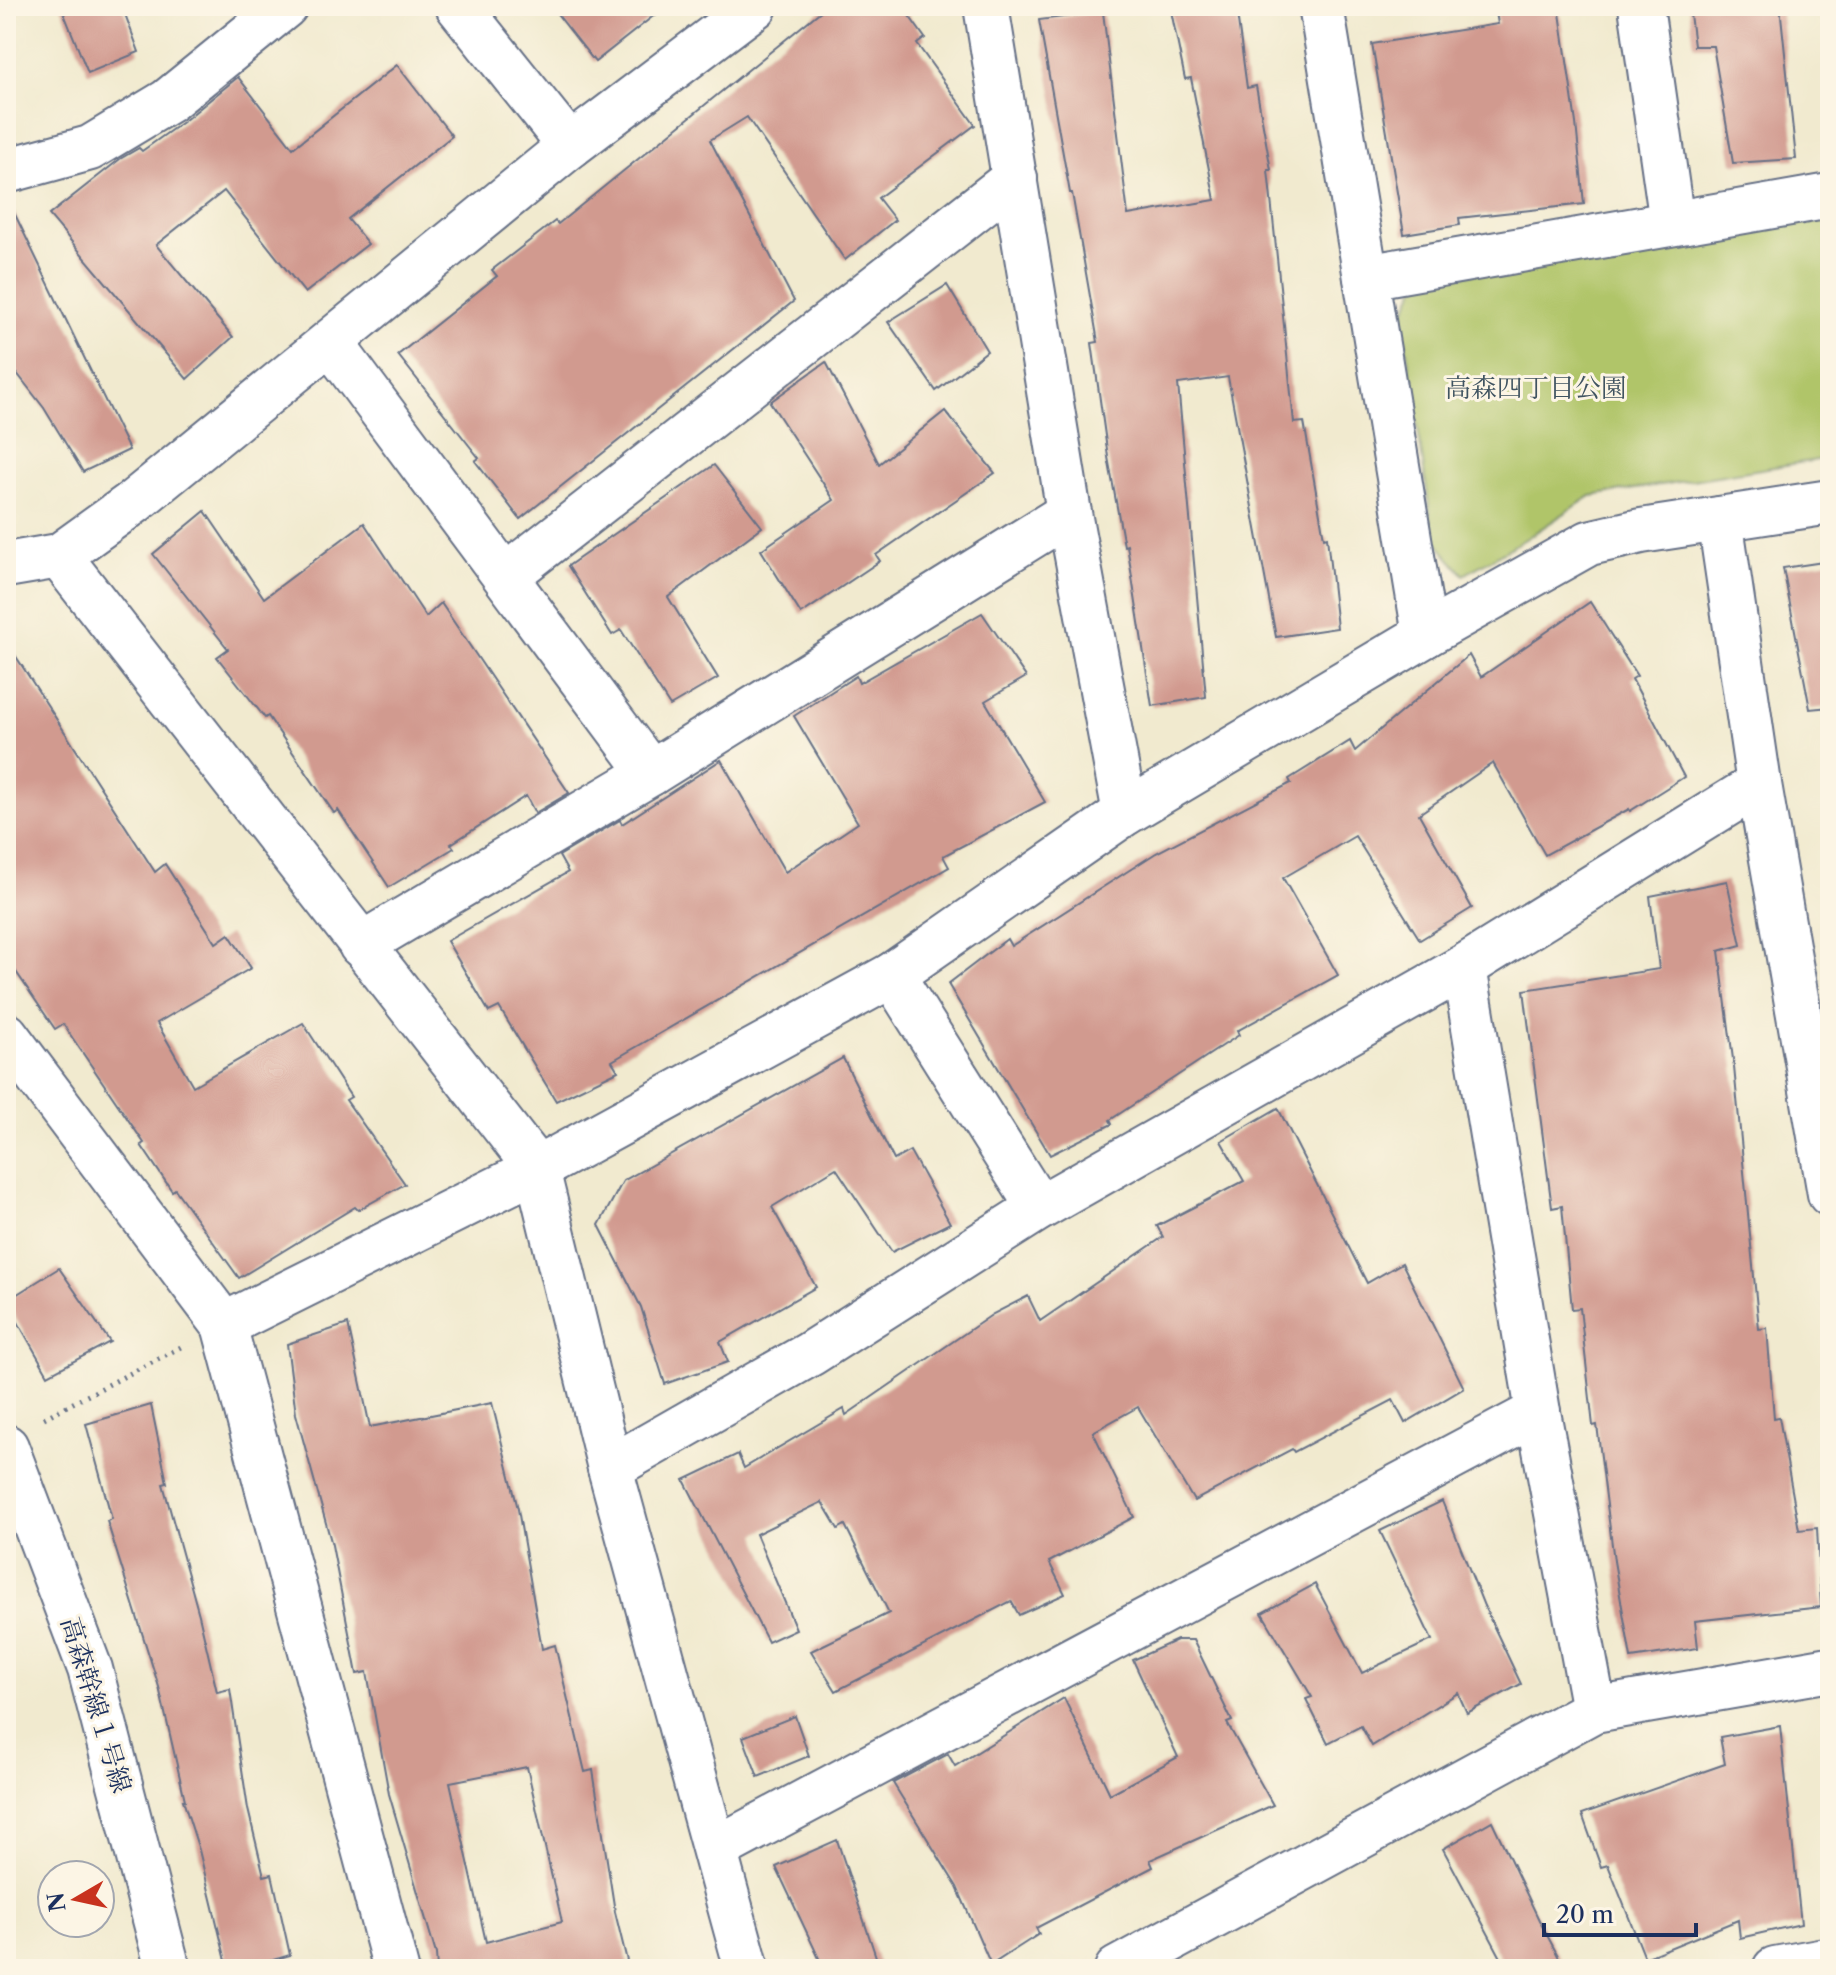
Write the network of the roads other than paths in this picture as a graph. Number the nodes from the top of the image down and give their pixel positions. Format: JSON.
{"nodes":[{"id":1,"x":285,"y":6,"type":"edge"},
{"id":2,"x":458,"y":6,"type":"edge"},
{"id":3,"x":755,"y":6,"type":"edge"},
{"id":4,"x":986,"y":6,"type":"edge"},
{"id":5,"x":1321,"y":6,"type":"edge"},
{"id":6,"x":1641,"y":6,"type":"edge"},
{"id":7,"x":570,"y":146,"type":"junction"},
{"id":8,"x":6,"y":171,"type":"edge"},
{"id":9,"x":1015,"y":178,"type":"junction"},
{"id":10,"x":1830,"y":196,"type":"edge"},
{"id":11,"x":1672,"y":223,"type":"junction"},
{"id":12,"x":1366,"y":277,"type":"junction"},
{"id":13,"x":331,"y":343,"type":"junction"},
{"id":14,"x":1830,"y":502,"type":"edge"},
{"id":15,"x":1069,"y":513,"type":"junction"},
{"id":16,"x":1720,"y":519,"type":"junction"},
{"id":17,"x":59,"y":556,"type":"junction"},
{"id":18,"x":6,"y":565,"type":"edge"},
{"id":19,"x":506,"y":576,"type":"junction"},
{"id":20,"x":1425,"y":635,"type":"junction"},
{"id":21,"x":651,"y":773,"type":"junction"},
{"id":22,"x":1759,"y":784,"type":"junction"},
{"id":23,"x":1125,"y":813,"type":"junction"},
{"id":24,"x":361,"y":945,"type":"junction"},
{"id":25,"x":1464,"y":967,"type":"junction"},
{"id":26,"x":892,"y":975,"type":"junction"},
{"id":27,"x":6,"y":1035,"type":"edge"},
{"id":28,"x":537,"y":1169,"type":"junction"},
{"id":29,"x":1830,"y":1194,"type":"edge"},
{"id":30,"x":1039,"y":1208,"type":"junction"},
{"id":31,"x":224,"y":1325,"type":"junction"},
{"id":32,"x":1538,"y":1412,"type":"junction"},
{"id":33,"x":6,"y":1447,"type":"edge"},
{"id":34,"x":610,"y":1468,"type":"junction"},
{"id":35,"x":1830,"y":1669,"type":"edge"},
{"id":36,"x":1594,"y":1710,"type":"junction"},
{"id":37,"x":716,"y":1849,"type":"junction"},
{"id":38,"x":1830,"y":1959,"type":"edge"},
{"id":39,"x":168,"y":1969,"type":"edge"},
{"id":40,"x":396,"y":1969,"type":"edge"},
{"id":41,"x":747,"y":1969,"type":"edge"},
{"id":42,"x":1117,"y":1969,"type":"edge"},
{"id":43,"x":1775,"y":1969,"type":"edge"}],
"edges":[{"from":1,"to":8,"type":"street"},
{"from":2,"to":7,"type":"street"},
{"from":3,"to":7,"type":"street"},
{"from":4,"to":9,"type":"street"},
{"from":5,"to":12,"type":"street"},
{"from":6,"to":11,"type":"street"},
{"from":7,"to":13,"type":"street"},
{"from":9,"to":15,"type":"street"},
{"from":9,"to":19,"type":"street"},
{"from":10,"to":11,"type":"street"},
{"from":11,"to":12,"type":"street"},
{"from":12,"to":20,"type":"street"},
{"from":13,"to":17,"type":"street"},
{"from":13,"to":19,"type":"street"},
{"from":14,"to":16,"type":"street"},
{"from":15,"to":21,"type":"street"},
{"from":15,"to":23,"type":"street"},
{"from":16,"to":20,"type":"street"},
{"from":16,"to":22,"type":"street"},
{"from":17,"to":18,"type":"street"},
{"from":17,"to":24,"type":"street"},
{"from":19,"to":21,"type":"street"},
{"from":20,"to":23,"type":"street"},
{"from":21,"to":24,"type":"street"},
{"from":22,"to":25,"type":"street"},
{"from":22,"to":29,"type":"street"},
{"from":23,"to":26,"type":"street"},
{"from":24,"to":28,"type":"street"},
{"from":25,"to":30,"type":"street"},
{"from":25,"to":32,"type":"street"},
{"from":26,"to":28,"type":"street"},
{"from":26,"to":30,"type":"street"},
{"from":27,"to":31,"type":"street"},
{"from":28,"to":31,"type":"street"},
{"from":28,"to":34,"type":"street"},
{"from":30,"to":34,"type":"street"},
{"from":31,"to":40,"type":"street"},
{"from":32,"to":36,"type":"street"},
{"from":32,"to":37,"type":"street"},
{"from":33,"to":39,"type":"street","name":"高森幹線１号線"},
{"from":34,"to":37,"type":"street"},
{"from":35,"to":36,"type":"street"},
{"from":36,"to":42,"type":"street"},
{"from":37,"to":41,"type":"street"},
{"from":38,"to":43,"type":"street"}]}
